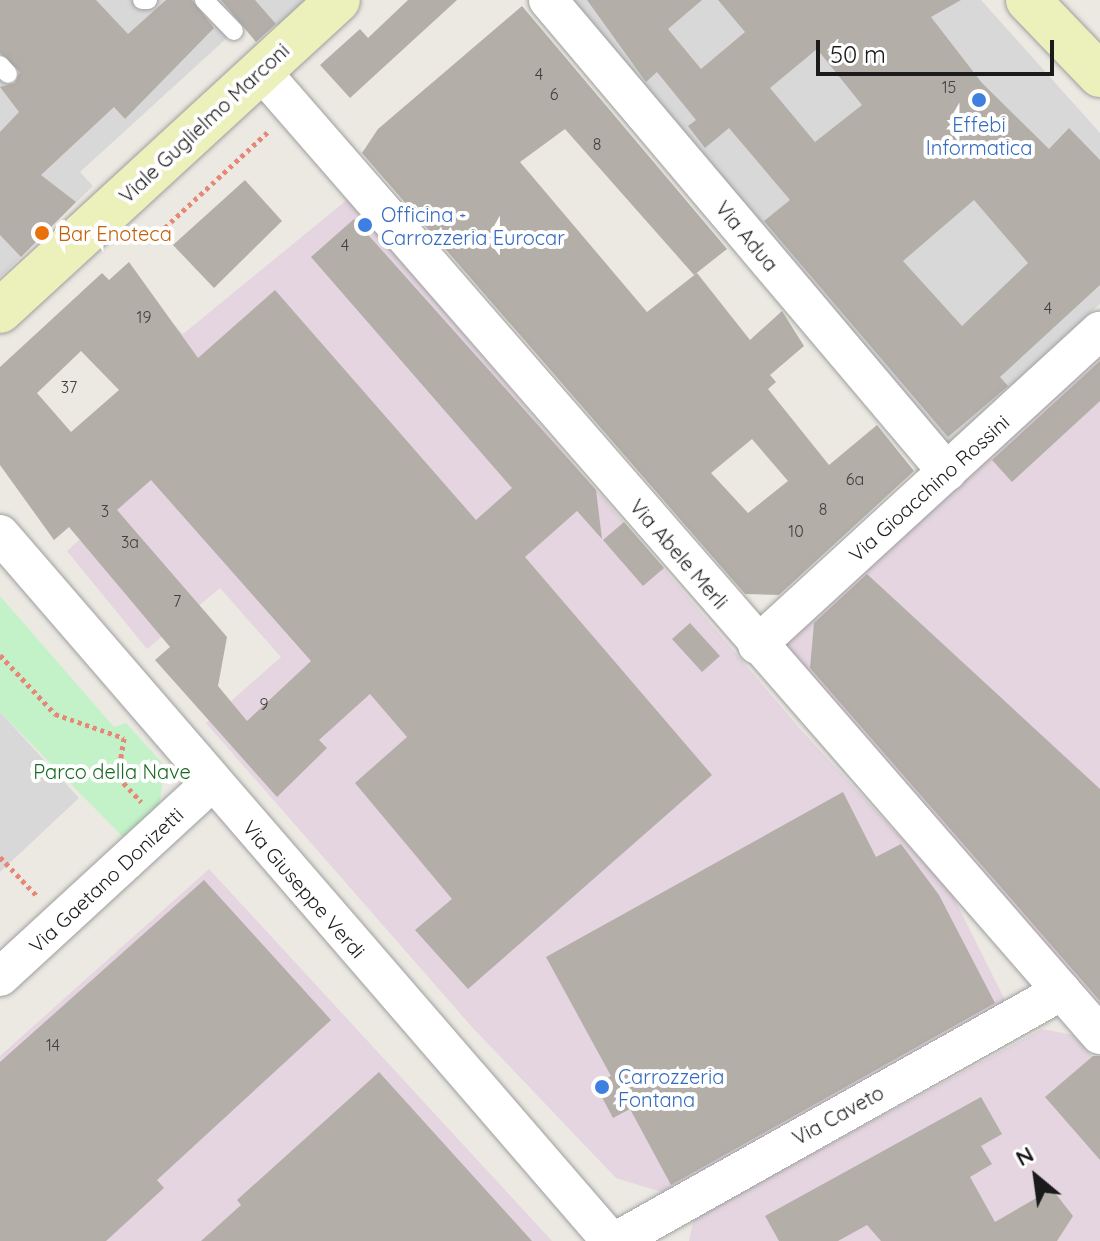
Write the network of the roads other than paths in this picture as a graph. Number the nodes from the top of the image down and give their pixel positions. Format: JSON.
{"nodes":[{"id":1,"x":204,"y":0,"type":"edge"},
{"id":2,"x":338,"y":0,"type":"edge"},
{"id":3,"x":548,"y":0,"type":"edge"},
{"id":4,"x":1028,"y":0,"type":"edge"},
{"id":5,"x":234,"y":31,"type":"dead end"},
{"id":6,"x":261,"y":71,"type":"junction"},
{"id":7,"x":1100,"y":75,"type":"edge"},
{"id":8,"x":0,"y":311,"type":"edge"},
{"id":9,"x":1100,"y":331,"type":"edge"},
{"id":10,"x":947,"y":472,"type":"junction"},
{"id":11,"x":0,"y":534,"type":"edge"},
{"id":12,"x":757,"y":645,"type":"junction"},
{"id":13,"x":212,"y":782,"type":"junction"},
{"id":14,"x":0,"y":977,"type":"edge"},
{"id":15,"x":1062,"y":991,"type":"junction"},
{"id":16,"x":1100,"y":1035,"type":"edge"},
{"id":17,"x":613,"y":1241,"type":"edge"}],
"edges":[{"from":1,"to":5,"type":"lane"},
{"from":2,"to":6,"type":"street","name":"Viale Guglielmo Marconi"},
{"from":3,"to":10,"type":"street","name":"Via Adua"},
{"from":4,"to":7,"type":"street"},
{"from":6,"to":8,"type":"street","name":"Viale Guglielmo Marconi"},
{"from":6,"to":12,"type":"street","name":"Via Abele Merli"},
{"from":9,"to":10,"type":"street","name":"Via Gioacchino Rossini"},
{"from":10,"to":12,"type":"street","name":"Via Gioacchino Rossini"},
{"from":11,"to":13,"type":"street","name":"Via Giuseppe Verdi"},
{"from":12,"to":15,"type":"street","name":"Via Abele Merli"},
{"from":13,"to":14,"type":"street","name":"Via Gaetano Donizetti"},
{"from":13,"to":17,"type":"street","name":"Via Giuseppe Verdi"},
{"from":15,"to":16,"type":"street","name":"Via Abele Merli"},
{"from":15,"to":17,"type":"street","name":"Via Caveto"}]}
